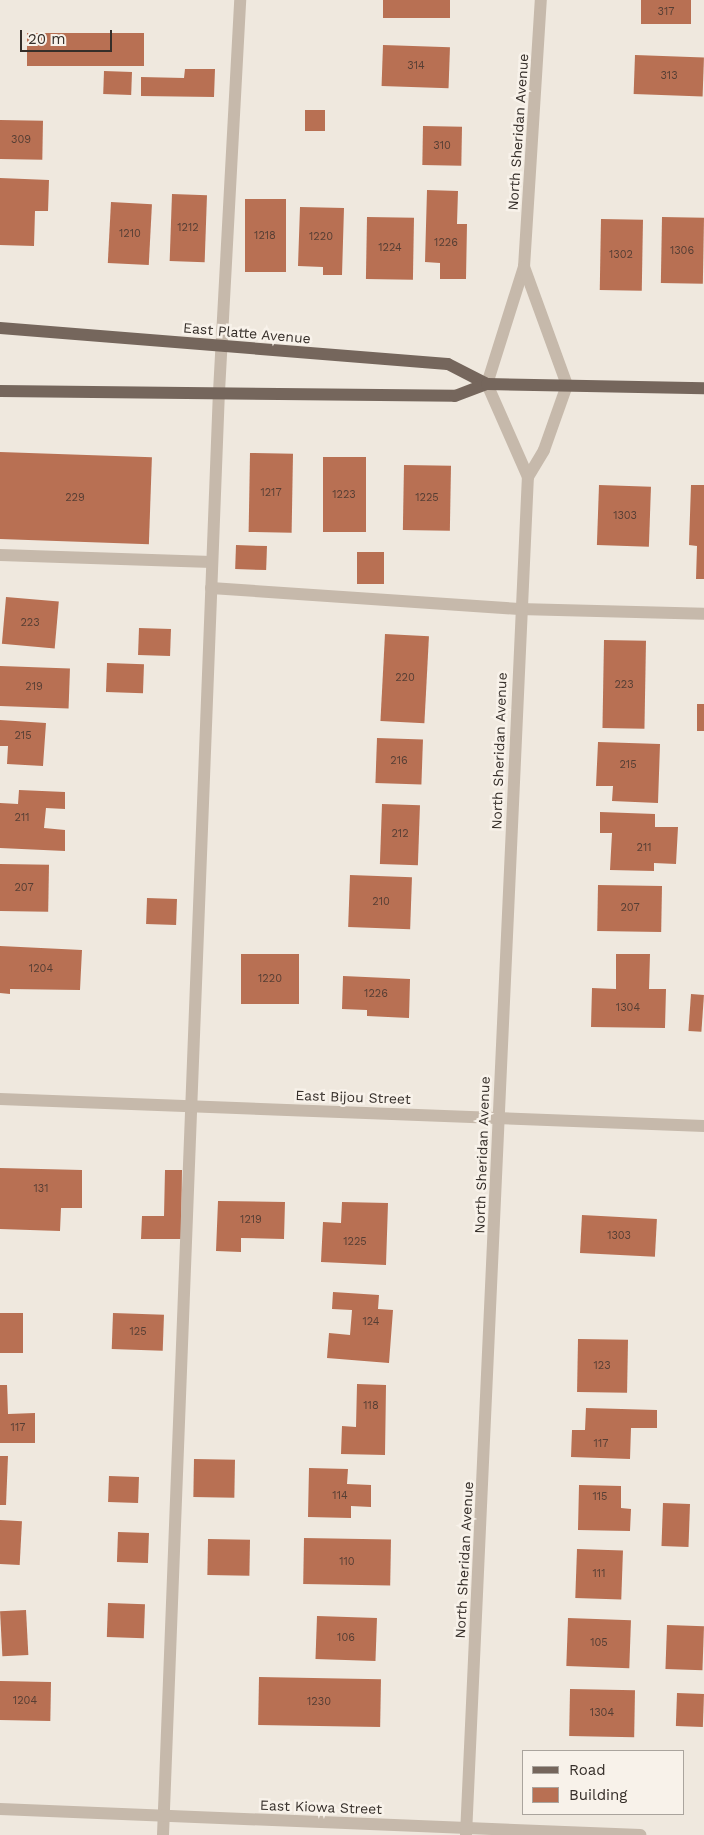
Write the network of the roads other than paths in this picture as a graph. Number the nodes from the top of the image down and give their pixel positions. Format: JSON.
{"nodes":[{"id":1,"x":240,"y":0,"type":"edge"},
{"id":2,"x":542,"y":0,"type":"edge"},
{"id":3,"x":524,"y":267,"type":"junction"},
{"id":4,"x":0,"y":328,"type":"edge"},
{"id":5,"x":221,"y":346,"type":"junction"},
{"id":6,"x":487,"y":384,"type":"junction"},
{"id":7,"x":567,"y":385,"type":"junction"},
{"id":8,"x":704,"y":388,"type":"edge"},
{"id":9,"x":0,"y":391,"type":"edge"},
{"id":10,"x":219,"y":392,"type":"junction"},
{"id":11,"x":528,"y":477,"type":"junction"},
{"id":12,"x":0,"y":555,"type":"edge"},
{"id":13,"x":212,"y":562,"type":"junction"},
{"id":14,"x":211,"y":588,"type":"junction"},
{"id":15,"x":520,"y":609,"type":"junction"},
{"id":16,"x":704,"y":614,"type":"edge"},
{"id":17,"x":0,"y":1099,"type":"edge"},
{"id":18,"x":191,"y":1106,"type":"junction"},
{"id":19,"x":498,"y":1117,"type":"junction"},
{"id":20,"x":704,"y":1126,"type":"edge"},
{"id":21,"x":0,"y":1808,"type":"edge"},
{"id":22,"x":164,"y":1815,"type":"junction"},
{"id":23,"x":467,"y":1832,"type":"edge"},
{"id":24,"x":163,"y":1835,"type":"edge"},
{"id":25,"x":640,"y":1835,"type":"edge"}],
"edges":[{"from":1,"to":5,"type":"street"},
{"from":2,"to":3,"type":"street","name":"North Sheridan Avenue"},
{"from":3,"to":6,"type":"street","name":"North Sheridan Avenue"},
{"from":3,"to":7,"type":"street","name":"North Sheridan Avenue"},
{"from":4,"to":5,"type":"main road","name":"East Platte Avenue"},
{"from":5,"to":6,"type":"main road","name":"East Platte Avenue"},
{"from":5,"to":10,"type":"street"},
{"from":6,"to":7,"type":"main road","name":"East Platte Avenue"},
{"from":6,"to":10,"type":"main road","name":"East Platte Avenue"},
{"from":6,"to":11,"type":"street","name":"North Sheridan Avenue"},
{"from":7,"to":8,"type":"main road","name":"East Platte Avenue"},
{"from":7,"to":11,"type":"street","name":"North Sheridan Avenue"},
{"from":9,"to":10,"type":"main road","name":"East Platte Avenue"},
{"from":10,"to":13,"type":"street"},
{"from":11,"to":15,"type":"street","name":"North Sheridan Avenue"},
{"from":12,"to":13,"type":"street"},
{"from":13,"to":14,"type":"street"},
{"from":14,"to":15,"type":"street"},
{"from":14,"to":18,"type":"street"},
{"from":15,"to":16,"type":"street"},
{"from":15,"to":19,"type":"street","name":"North Sheridan Avenue"},
{"from":17,"to":18,"type":"street","name":"East Bijou Street"},
{"from":18,"to":19,"type":"street","name":"East Bijou Street"},
{"from":18,"to":22,"type":"street"},
{"from":19,"to":20,"type":"street","name":"East Bijou Street"},
{"from":19,"to":23,"type":"street","name":"North Sheridan Avenue"},
{"from":21,"to":22,"type":"street","name":"East Kiowa Street"},
{"from":22,"to":23,"type":"street","name":"East Kiowa Street"},
{"from":22,"to":24,"type":"street"},
{"from":23,"to":25,"type":"street","name":"East Kiowa Street"}]}
